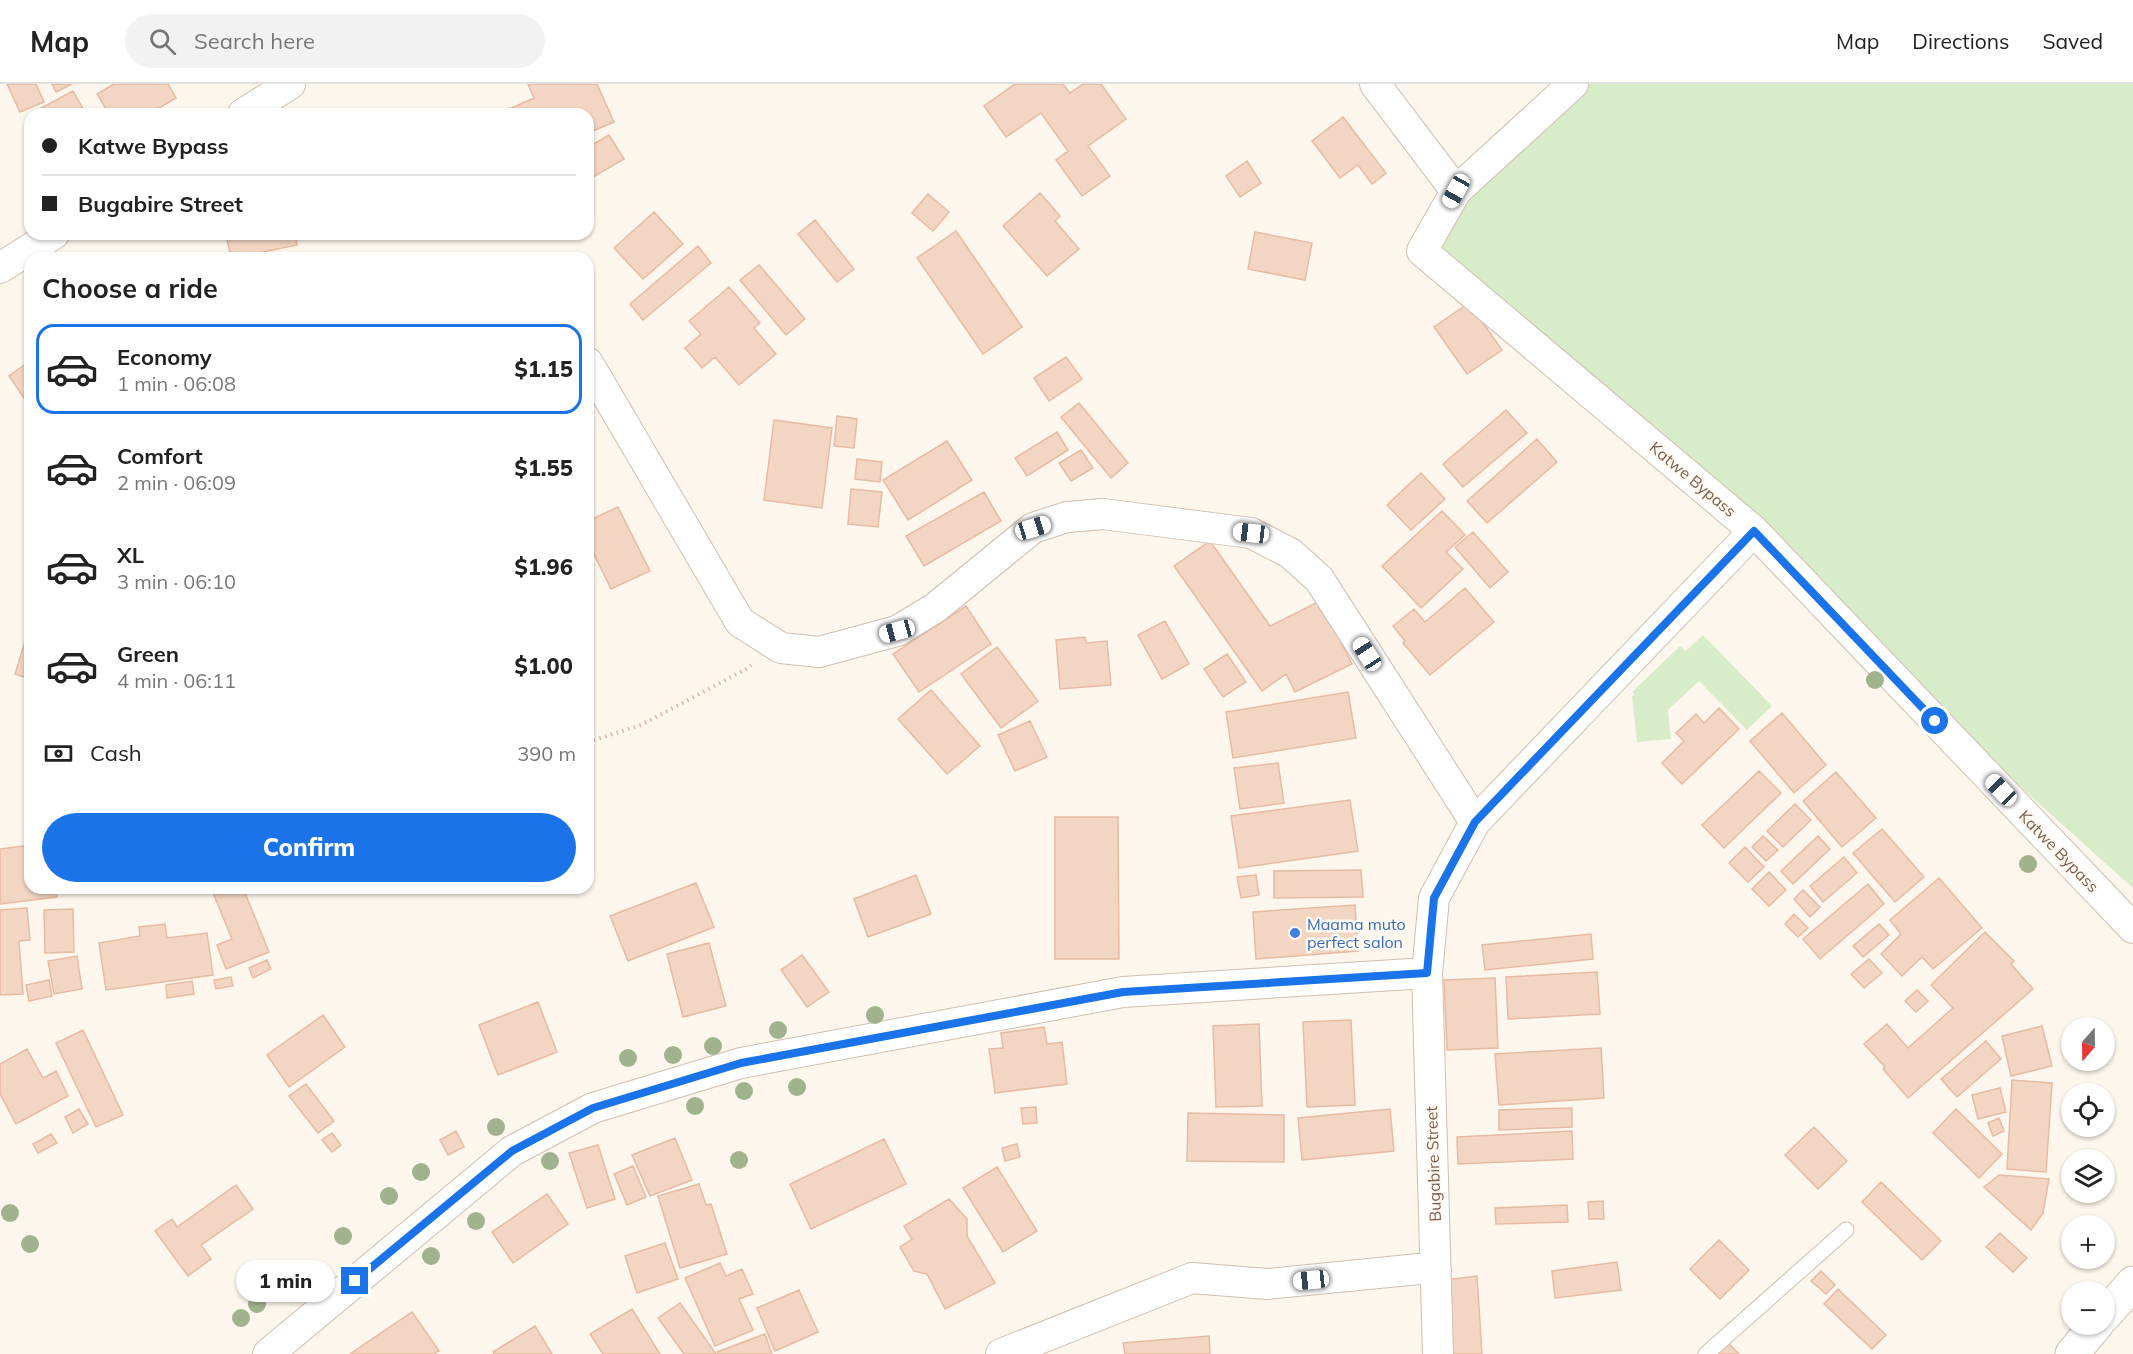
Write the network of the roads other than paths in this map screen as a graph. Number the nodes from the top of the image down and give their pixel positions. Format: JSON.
{"nodes":[{"id":1,"x":290,"y":84,"type":"edge"},
{"id":2,"x":1375,"y":84,"type":"edge"},
{"id":3,"x":1573,"y":84,"type":"edge"},
{"id":4,"x":252,"y":108,"type":"edge"},
{"id":5,"x":1456,"y":191,"type":"junction"},
{"id":6,"x":44,"y":240,"type":"edge"},
{"id":7,"x":25,"y":252,"type":"edge"},
{"id":8,"x":24,"y":253,"type":"edge"},
{"id":9,"x":0,"y":268,"type":"edge"},
{"id":10,"x":594,"y":373,"type":"edge"},
{"id":11,"x":1754,"y":531,"type":"junction"},
{"id":12,"x":1475,"y":822,"type":"junction"},
{"id":13,"x":2133,"y":928,"type":"edge"},
{"id":14,"x":1427,"y":973,"type":"junction"},
{"id":15,"x":1846,"y":1230,"type":"dead end"},
{"id":16,"x":1436,"y":1270,"type":"junction"},
{"id":17,"x":2133,"y":1283,"type":"edge"},
{"id":18,"x":2115,"y":1303,"type":"edge"},
{"id":19,"x":2088,"y":1335,"type":"edge"},
{"id":20,"x":268,"y":1354,"type":"edge"},
{"id":21,"x":1001,"y":1354,"type":"edge"},
{"id":22,"x":1438,"y":1354,"type":"edge"},
{"id":23,"x":1706,"y":1354,"type":"edge"},
{"id":24,"x":2072,"y":1354,"type":"edge"}],
"edges":[{"from":1,"to":4,"type":"street"},
{"from":2,"to":5,"type":"street"},
{"from":3,"to":5,"type":"street"},
{"from":5,"to":11,"type":"street","name":"Katwe Bypass"},
{"from":6,"to":7,"type":"street"},
{"from":8,"to":9,"type":"street"},
{"from":10,"to":12,"type":"street"},
{"from":11,"to":12,"type":"street","name":"Bugabire Street"},
{"from":11,"to":13,"type":"street","name":"Katwe Bypass"},
{"from":12,"to":14,"type":"street","name":"Bugabire Street"},
{"from":14,"to":16,"type":"street","name":"Bugabire Street"},
{"from":14,"to":20,"type":"street"},
{"from":15,"to":23,"type":"lane"},
{"from":16,"to":21,"type":"street"},
{"from":16,"to":22,"type":"street","name":"Bugabire Street"},
{"from":17,"to":18,"type":"street"},
{"from":19,"to":24,"type":"street"}]}
